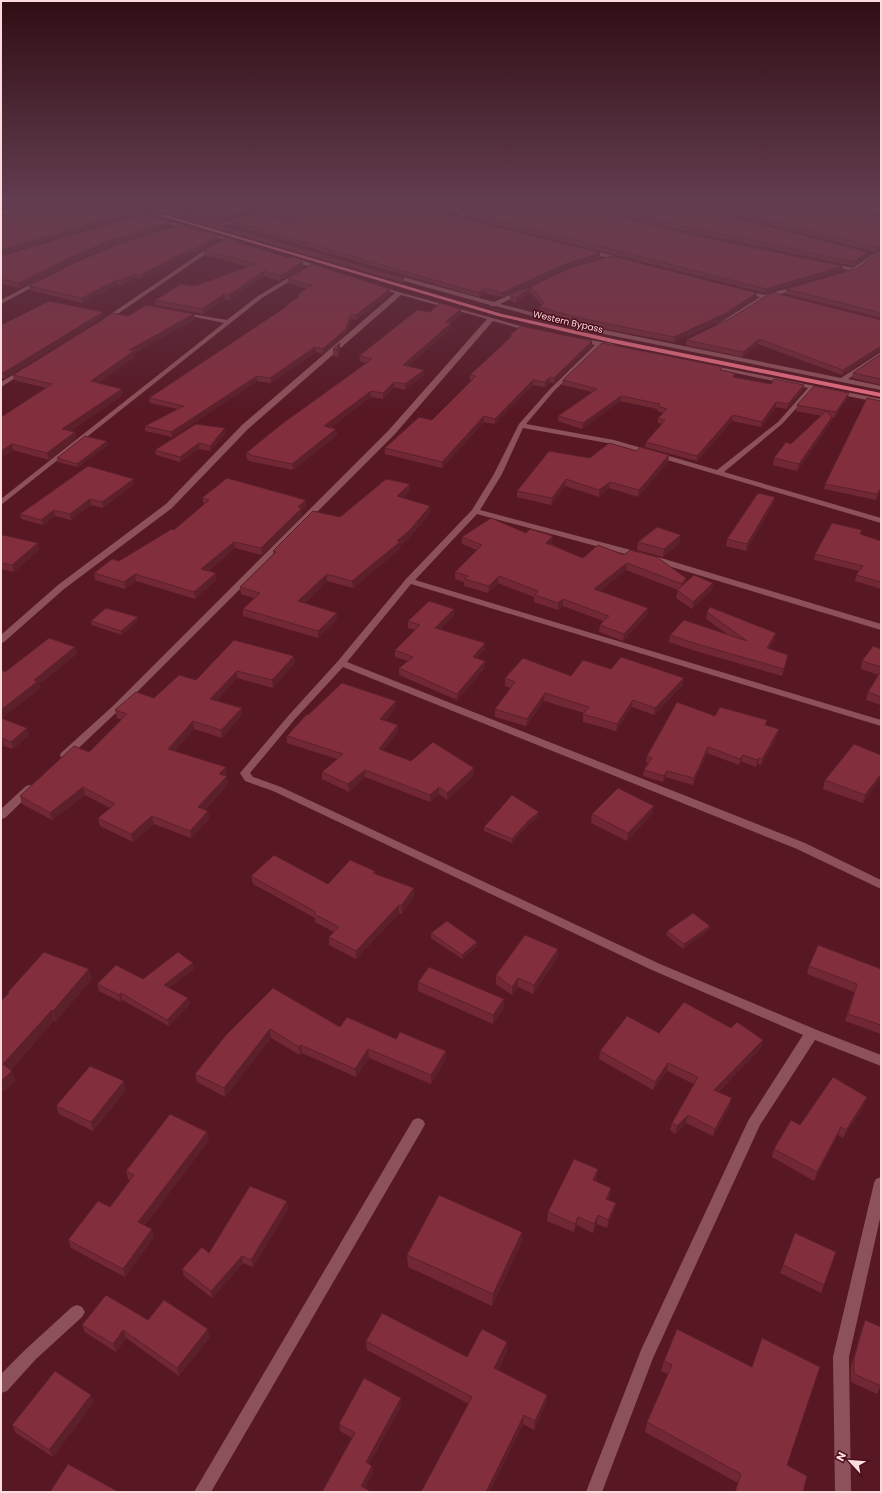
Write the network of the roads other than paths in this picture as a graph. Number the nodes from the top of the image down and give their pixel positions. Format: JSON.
{"nodes":[{"id":1,"x":175,"y":272,"type":"edge"},
{"id":2,"x":301,"y":272,"type":"edge"},
{"id":3,"x":333,"y":272,"type":"edge"},
{"id":4,"x":355,"y":272,"type":"edge"},
{"id":5,"x":375,"y":272,"type":"edge"},
{"id":6,"x":850,"y":272,"type":"edge"},
{"id":7,"x":840,"y":275,"type":"edge"},
{"id":8,"x":50,"y":277,"type":"edge"},
{"id":9,"x":806,"y":285,"type":"edge"},
{"id":10,"x":735,"y":289,"type":"edge"},
{"id":11,"x":527,"y":290,"type":"edge"},
{"id":12,"x":399,"y":293,"type":"junction"},
{"id":13,"x":774,"y":294,"type":"junction"},
{"id":14,"x":765,"y":297,"type":"junction"},
{"id":15,"x":789,"y":298,"type":"edge"},
{"id":16,"x":1,"y":302,"type":"edge"},
{"id":17,"x":130,"y":304,"type":"junction"},
{"id":18,"x":493,"y":305,"type":"junction"},
{"id":19,"x":138,"y":306,"type":"dead end"},
{"id":20,"x":176,"y":312,"type":"edge"},
{"id":21,"x":491,"y":319,"type":"junction"},
{"id":22,"x":229,"y":322,"type":"junction"},
{"id":23,"x":98,"y":324,"type":"edge"},
{"id":24,"x":714,"y":327,"type":"edge"},
{"id":25,"x":540,"y":332,"type":"edge"},
{"id":26,"x":566,"y":338,"type":"edge"},
{"id":27,"x":688,"y":340,"type":"edge"},
{"id":28,"x":599,"y":344,"type":"junction"},
{"id":29,"x":675,"y":346,"type":"junction"},
{"id":30,"x":881,"y":354,"type":"edge"},
{"id":31,"x":33,"y":365,"type":"edge"},
{"id":32,"x":842,"y":380,"type":"junction"},
{"id":33,"x":1,"y":385,"type":"edge"},
{"id":34,"x":812,"y":387,"type":"junction"},
{"id":35,"x":881,"y":388,"type":"edge"},
{"id":36,"x":881,"y":395,"type":"edge"},
{"id":37,"x":881,"y":401,"type":"edge"},
{"id":38,"x":521,"y":425,"type":"junction"},
{"id":39,"x":718,"y":473,"type":"junction"},
{"id":40,"x":1,"y":503,"type":"edge"},
{"id":41,"x":475,"y":511,"type":"junction"},
{"id":42,"x":881,"y":521,"type":"edge"},
{"id":43,"x":409,"y":581,"type":"junction"},
{"id":44,"x":881,"y":627,"type":"edge"},
{"id":45,"x":1,"y":640,"type":"edge"},
{"id":46,"x":341,"y":663,"type":"junction"},
{"id":47,"x":881,"y":723,"type":"edge"},
{"id":48,"x":59,"y":761,"type":"edge"},
{"id":49,"x":36,"y":782,"type":"edge"},
{"id":50,"x":1,"y":815,"type":"edge"},
{"id":51,"x":881,"y":886,"type":"edge"},
{"id":52,"x":813,"y":1034,"type":"junction"},
{"id":53,"x":881,"y":1061,"type":"edge"},
{"id":54,"x":418,"y":1124,"type":"dead end"},
{"id":55,"x":881,"y":1183,"type":"edge"},
{"id":56,"x":77,"y":1312,"type":"dead end"},
{"id":57,"x":1,"y":1385,"type":"edge"},
{"id":58,"x":202,"y":1492,"type":"edge"},
{"id":59,"x":594,"y":1492,"type":"edge"},
{"id":60,"x":843,"y":1492,"type":"edge"}],
"edges":[{"from":1,"to":17,"type":"street"},
{"from":2,"to":22,"type":"street"},
{"from":3,"to":12,"type":"street"},
{"from":4,"to":36,"type":"main road","name":"Western Bypass"},
{"from":5,"to":18,"type":"street"},
{"from":6,"to":7,"type":"street"},
{"from":8,"to":16,"type":"street"},
{"from":9,"to":13,"type":"street"},
{"from":10,"to":14,"type":"street"},
{"from":11,"to":18,"type":"street"},
{"from":12,"to":21,"type":"street"},
{"from":12,"to":45,"type":"street"},
{"from":13,"to":14,"type":"street"},
{"from":13,"to":15,"type":"street"},
{"from":14,"to":24,"type":"street"},
{"from":17,"to":19,"type":"street"},
{"from":17,"to":23,"type":"street"},
{"from":18,"to":29,"type":"street"},
{"from":20,"to":22,"type":"street"},
{"from":21,"to":25,"type":"street"},
{"from":21,"to":48,"type":"street"},
{"from":22,"to":40,"type":"street"},
{"from":26,"to":28,"type":"street"},
{"from":27,"to":29,"type":"street"},
{"from":28,"to":34,"type":"street"},
{"from":28,"to":38,"type":"street"},
{"from":29,"to":32,"type":"street"},
{"from":30,"to":32,"type":"street"},
{"from":31,"to":33,"type":"street"},
{"from":32,"to":35,"type":"street"},
{"from":34,"to":37,"type":"street"},
{"from":34,"to":39,"type":"street"},
{"from":38,"to":39,"type":"street"},
{"from":38,"to":41,"type":"street"},
{"from":39,"to":42,"type":"street"},
{"from":41,"to":43,"type":"street"},
{"from":41,"to":44,"type":"street"},
{"from":43,"to":46,"type":"street"},
{"from":43,"to":47,"type":"street"},
{"from":46,"to":51,"type":"street"},
{"from":46,"to":52,"type":"street"},
{"from":49,"to":50,"type":"street"},
{"from":52,"to":53,"type":"street"},
{"from":52,"to":59,"type":"street"},
{"from":54,"to":58,"type":"street"},
{"from":55,"to":60,"type":"street"},
{"from":56,"to":57,"type":"street"}]}
